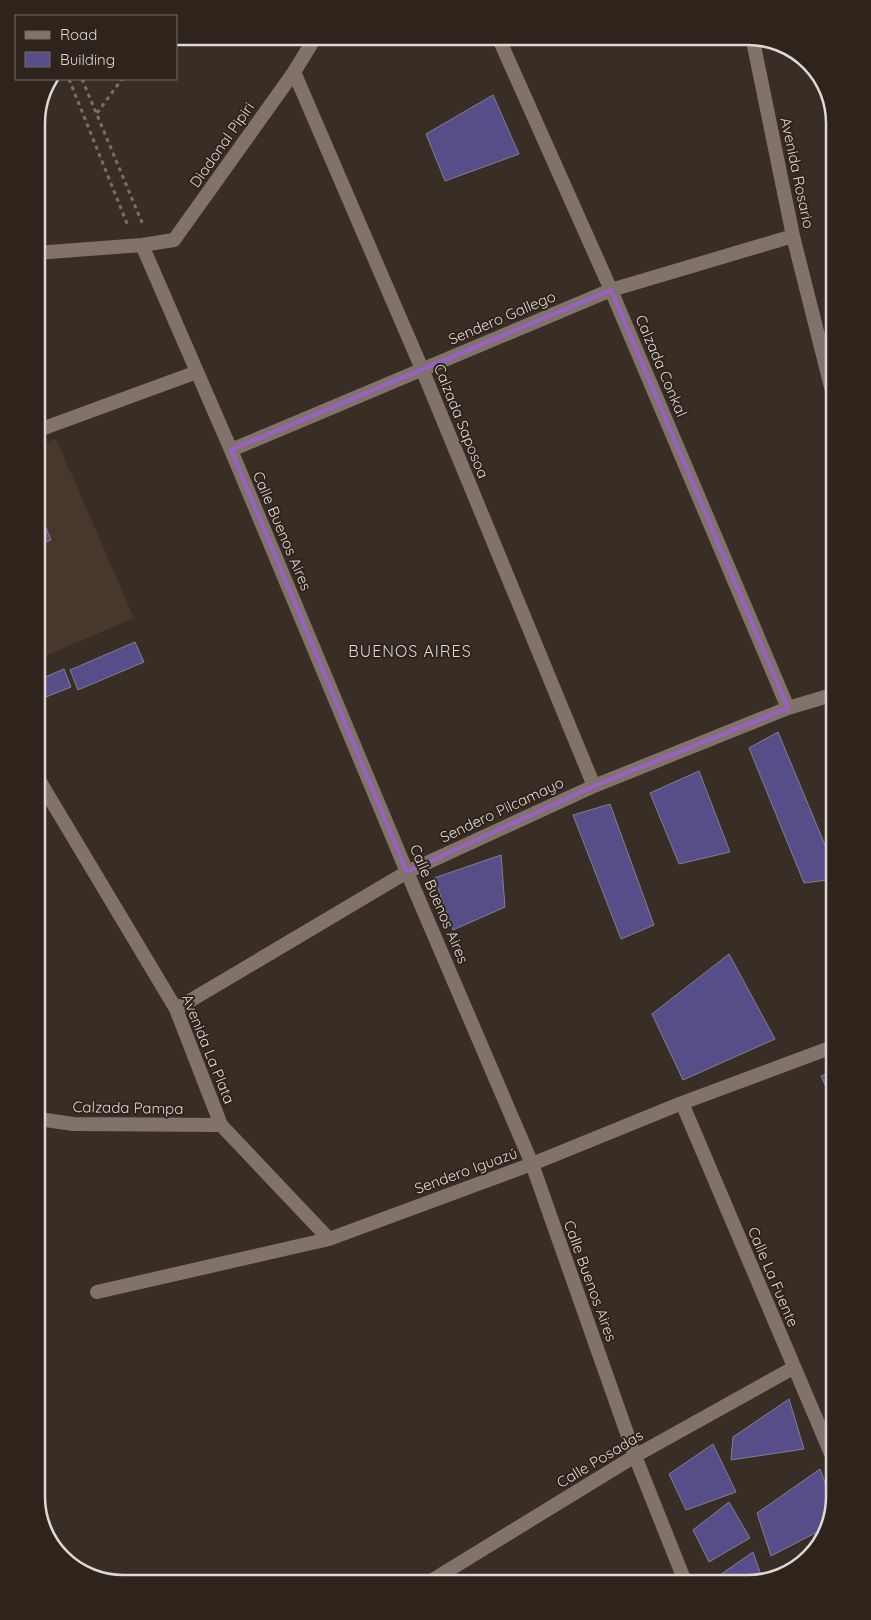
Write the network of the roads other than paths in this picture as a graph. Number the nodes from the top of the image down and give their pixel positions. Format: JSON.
{"nodes":[{"id":1,"x":311,"y":45,"type":"edge"},
{"id":2,"x":502,"y":45,"type":"edge"},
{"id":3,"x":754,"y":45,"type":"edge"},
{"id":4,"x":294,"y":72,"type":"junction"},
{"id":5,"x":793,"y":236,"type":"junction"},
{"id":6,"x":143,"y":245,"type":"junction"},
{"id":7,"x":45,"y":252,"type":"edge"},
{"id":8,"x":611,"y":290,"type":"junction"},
{"id":9,"x":826,"y":367,"type":"edge"},
{"id":10,"x":422,"y":369,"type":"junction"},
{"id":11,"x":197,"y":372,"type":"junction"},
{"id":12,"x":45,"y":428,"type":"edge"},
{"id":13,"x":231,"y":450,"type":"junction"},
{"id":14,"x":826,"y":697,"type":"edge"},
{"id":15,"x":788,"y":708,"type":"junction"},
{"id":16,"x":594,"y":786,"type":"junction"},
{"id":17,"x":45,"y":790,"type":"edge"},
{"id":18,"x":407,"y":872,"type":"junction"},
{"id":19,"x":176,"y":1009,"type":"junction"},
{"id":20,"x":826,"y":1049,"type":"edge"},
{"id":21,"x":682,"y":1102,"type":"junction"},
{"id":22,"x":45,"y":1120,"type":"edge"},
{"id":23,"x":221,"y":1125,"type":"junction"},
{"id":24,"x":532,"y":1164,"type":"junction"},
{"id":25,"x":329,"y":1239,"type":"junction"},
{"id":26,"x":97,"y":1292,"type":"dead end"},
{"id":27,"x":794,"y":1368,"type":"junction"},
{"id":28,"x":826,"y":1442,"type":"edge"},
{"id":29,"x":635,"y":1456,"type":"junction"},
{"id":30,"x":441,"y":1575,"type":"edge"},
{"id":31,"x":682,"y":1575,"type":"edge"}],
"edges":[{"from":1,"to":4,"type":"street","name":"Diadonal Pipiri"},
{"from":2,"to":8,"type":"street","name":"Calzada Conkal"},
{"from":3,"to":5,"type":"street","name":"Avenida Rosario"},
{"from":4,"to":6,"type":"street","name":"Diadonal Pipiri"},
{"from":4,"to":10,"type":"street","name":"Calzada Saposoa"},
{"from":5,"to":8,"type":"street","name":"Sendero Gallego"},
{"from":5,"to":9,"type":"street","name":"Avenida Rosario"},
{"from":6,"to":7,"type":"street","name":"Diadonal Pipiri"},
{"from":6,"to":11,"type":"street","name":"Calle Buenos Aires"},
{"from":8,"to":10,"type":"street","name":"Sendero Gallego"},
{"from":8,"to":15,"type":"street","name":"Calzada Conkal"},
{"from":10,"to":13,"type":"street","name":"Sendero Gallego"},
{"from":10,"to":16,"type":"street","name":"Calzada Saposoa"},
{"from":11,"to":12,"type":"street"},
{"from":11,"to":13,"type":"street","name":"Calle Buenos Aires"},
{"from":13,"to":18,"type":"street","name":"Calle Buenos Aires"},
{"from":14,"to":15,"type":"street","name":"Sendero Pilcamayo"},
{"from":15,"to":16,"type":"street","name":"Sendero Pilcamayo"},
{"from":16,"to":18,"type":"street","name":"Sendero Pilcamayo"},
{"from":17,"to":19,"type":"street","name":"Avenida La Plata"},
{"from":18,"to":19,"type":"street","name":"Sendero Pilcamayo"},
{"from":18,"to":24,"type":"street","name":"Calle Buenos Aires"},
{"from":19,"to":23,"type":"street","name":"Avenida La Plata"},
{"from":20,"to":21,"type":"street","name":"Sendero Iguazú"},
{"from":21,"to":24,"type":"street","name":"Sendero Iguazú"},
{"from":21,"to":27,"type":"street","name":"Calle La Fuente"},
{"from":22,"to":23,"type":"street","name":"Calzada Pampa"},
{"from":23,"to":25,"type":"street","name":"Avenida La Plata"},
{"from":24,"to":25,"type":"street","name":"Sendero Iguazú"},
{"from":24,"to":29,"type":"street","name":"Calle Buenos Aires"},
{"from":25,"to":26,"type":"street","name":"Sendero Iguazú"},
{"from":27,"to":28,"type":"street","name":"Calle La Fuente"},
{"from":27,"to":29,"type":"street","name":"Calle Posadas"},
{"from":29,"to":30,"type":"street","name":"Calle Posadas"},
{"from":29,"to":31,"type":"street","name":"Calle Buenos Aires"}]}
